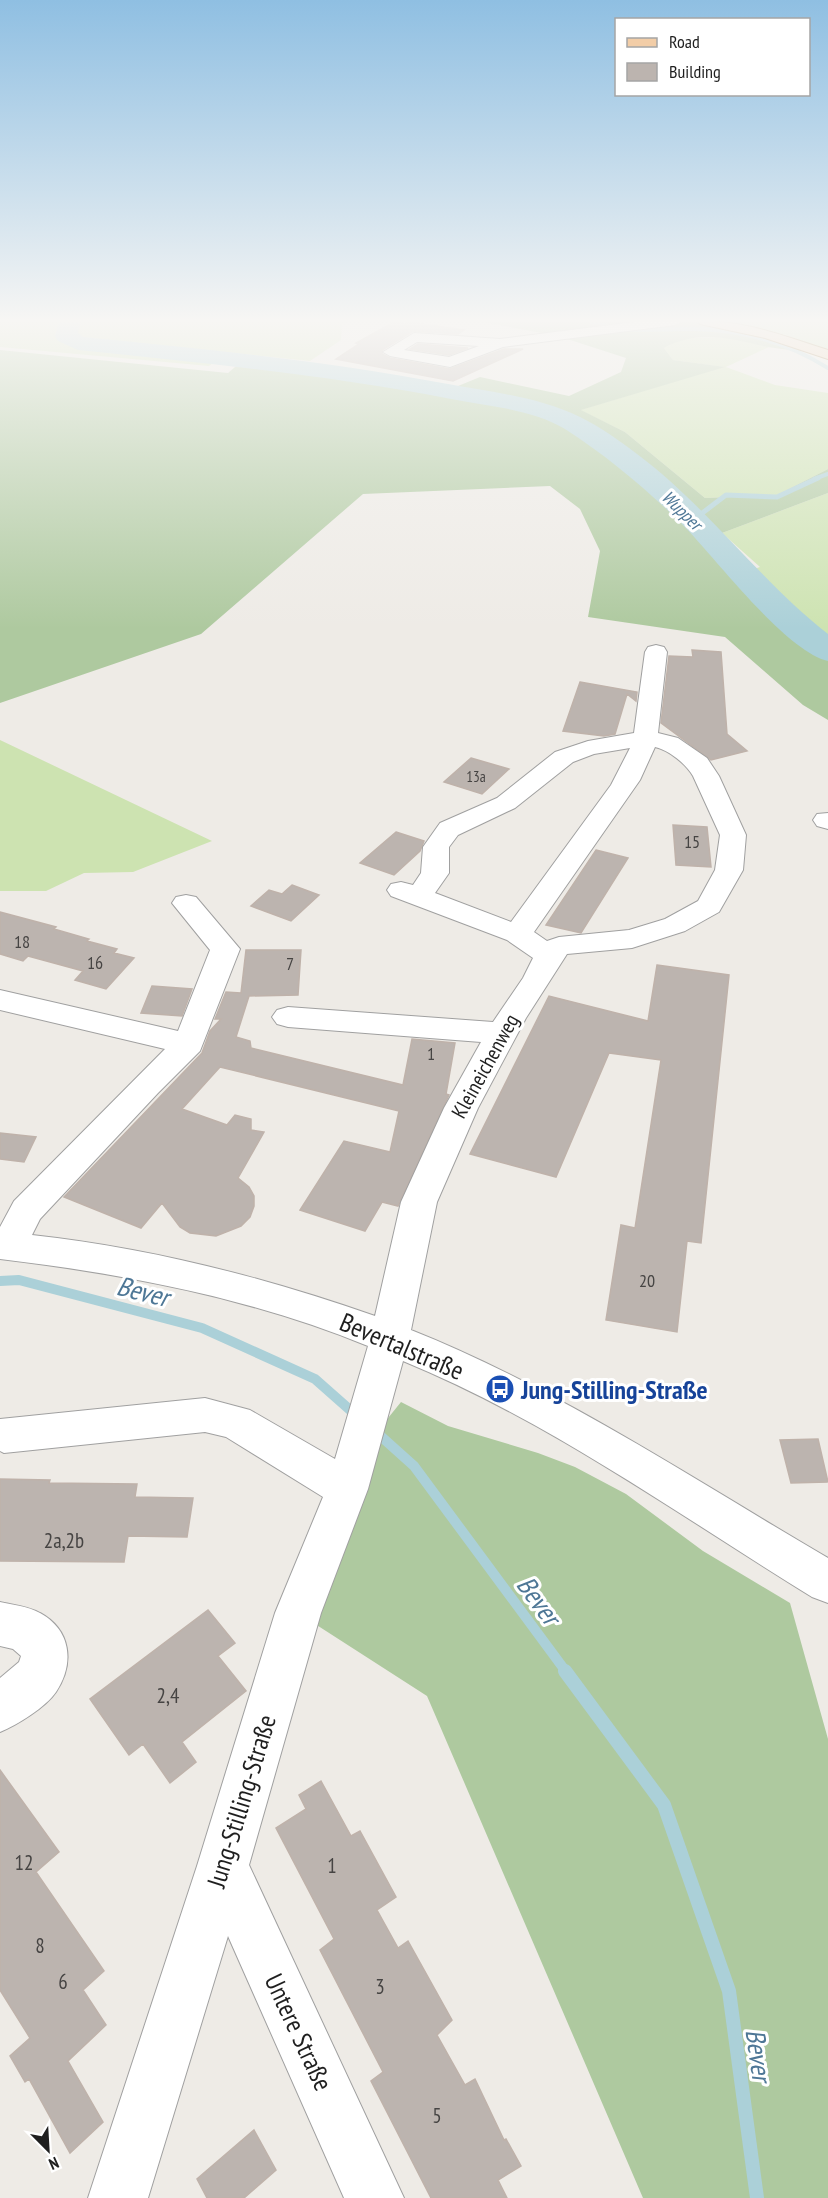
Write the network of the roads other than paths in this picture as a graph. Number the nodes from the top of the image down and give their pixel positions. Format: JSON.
{"nodes":[{"id":1,"x":656,"y":652,"type":"dead end"},
{"id":2,"x":645,"y":738,"type":"junction"},
{"id":3,"x":186,"y":903,"type":"dead end"},
{"id":4,"x":517,"y":934,"type":"junction"},
{"id":5,"x":549,"y":955,"type":"junction"},
{"id":6,"x":0,"y":1000,"type":"edge"},
{"id":7,"x":288,"y":1017,"type":"dead end"},
{"id":8,"x":502,"y":1034,"type":"junction"},
{"id":9,"x":189,"y":1044,"type":"junction"},
{"id":10,"x":4,"y":1245,"type":"edge"},
{"id":11,"x":390,"y":1338,"type":"junction"},
{"id":12,"x":4,"y":1435,"type":"dead end"},
{"id":13,"x":351,"y":1474,"type":"junction"},
{"id":14,"x":828,"y":1582,"type":"edge"},
{"id":15,"x":0,"y":1624,"type":"edge"},
{"id":16,"x":0,"y":1708,"type":"edge"},
{"id":17,"x":223,"y":1866,"type":"junction"},
{"id":18,"x":118,"y":2198,"type":"edge"},
{"id":19,"x":374,"y":2198,"type":"edge"}],
"edges":[{"from":1,"to":2,"type":"street"},
{"from":2,"to":4,"type":"street"},
{"from":2,"to":4,"type":"street"},
{"from":2,"to":5,"type":"street"},
{"from":3,"to":9,"type":"street"},
{"from":4,"to":5,"type":"street"},
{"from":5,"to":8,"type":"street","name":"Kleineichenweg"},
{"from":6,"to":9,"type":"street"},
{"from":7,"to":8,"type":"street"},
{"from":8,"to":11,"type":"street","name":"Kleineichenweg"},
{"from":9,"to":10,"type":"street"},
{"from":10,"to":11,"type":"street","name":"Bevertalstraße"},
{"from":11,"to":13,"type":"street","name":"Jung-Stilling-Straße"},
{"from":11,"to":14,"type":"street","name":"Bevertalstraße"},
{"from":12,"to":13,"type":"street"},
{"from":13,"to":17,"type":"street","name":"Jung-Stilling-Straße"},
{"from":15,"to":16,"type":"street"},
{"from":17,"to":18,"type":"street","name":"Jung-Stilling-Straße"},
{"from":17,"to":19,"type":"street","name":"Untere Straße"}]}
